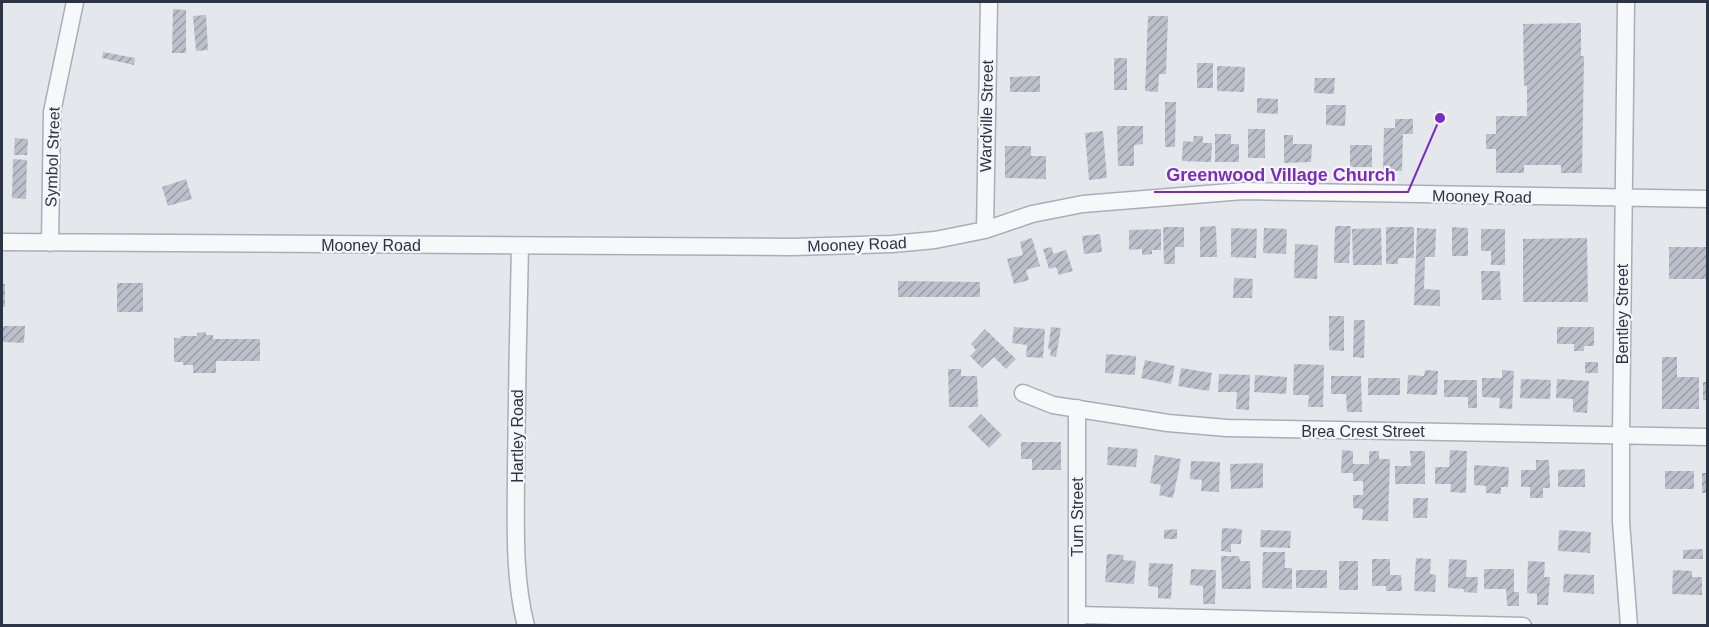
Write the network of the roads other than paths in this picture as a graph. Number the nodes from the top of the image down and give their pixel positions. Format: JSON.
{"nodes":[{"id":1,"x":75,"y":2,"type":"edge"},
{"id":2,"x":989,"y":2,"type":"edge"},
{"id":3,"x":1626,"y":2,"type":"edge"},
{"id":4,"x":1622,"y":198,"type":"junction"},
{"id":5,"x":1707,"y":199,"type":"edge"},
{"id":6,"x":986,"y":230,"type":"junction"},
{"id":7,"x":2,"y":242,"type":"edge"},
{"id":8,"x":50,"y":243,"type":"junction"},
{"id":9,"x":520,"y":246,"type":"junction"},
{"id":10,"x":1023,"y":393,"type":"dead end"},
{"id":11,"x":1077,"y":408,"type":"junction"},
{"id":12,"x":1621,"y":436,"type":"junction"},
{"id":13,"x":1707,"y":437,"type":"edge"},
{"id":14,"x":1077,"y":620,"type":"edge"},
{"id":15,"x":526,"y":626,"type":"edge"},
{"id":16,"x":1523,"y":626,"type":"edge"},
{"id":17,"x":1629,"y":626,"type":"edge"}],
"edges":[{"from":1,"to":8,"type":"street","name":"Symbol Street"},
{"from":2,"to":6,"type":"street","name":"Wardville Street"},
{"from":3,"to":4,"type":"street","name":"Bentley Street"},
{"from":4,"to":5,"type":"street","name":"Mooney Road"},
{"from":4,"to":6,"type":"street","name":"Mooney Road"},
{"from":4,"to":12,"type":"street","name":"Bentley Street"},
{"from":6,"to":9,"type":"street","name":"Mooney Road"},
{"from":7,"to":8,"type":"street","name":"Mooney Road"},
{"from":8,"to":9,"type":"street","name":"Mooney Road"},
{"from":9,"to":15,"type":"street","name":"Hartley Road"},
{"from":10,"to":11,"type":"street","name":"Brea Crest Street"},
{"from":11,"to":12,"type":"street","name":"Brea Crest Street"},
{"from":11,"to":14,"type":"street","name":"Turn Street"},
{"from":12,"to":13,"type":"street","name":"Brea Crest Street"},
{"from":12,"to":17,"type":"street","name":"Bentley Street"},
{"from":14,"to":16,"type":"street"}]}
